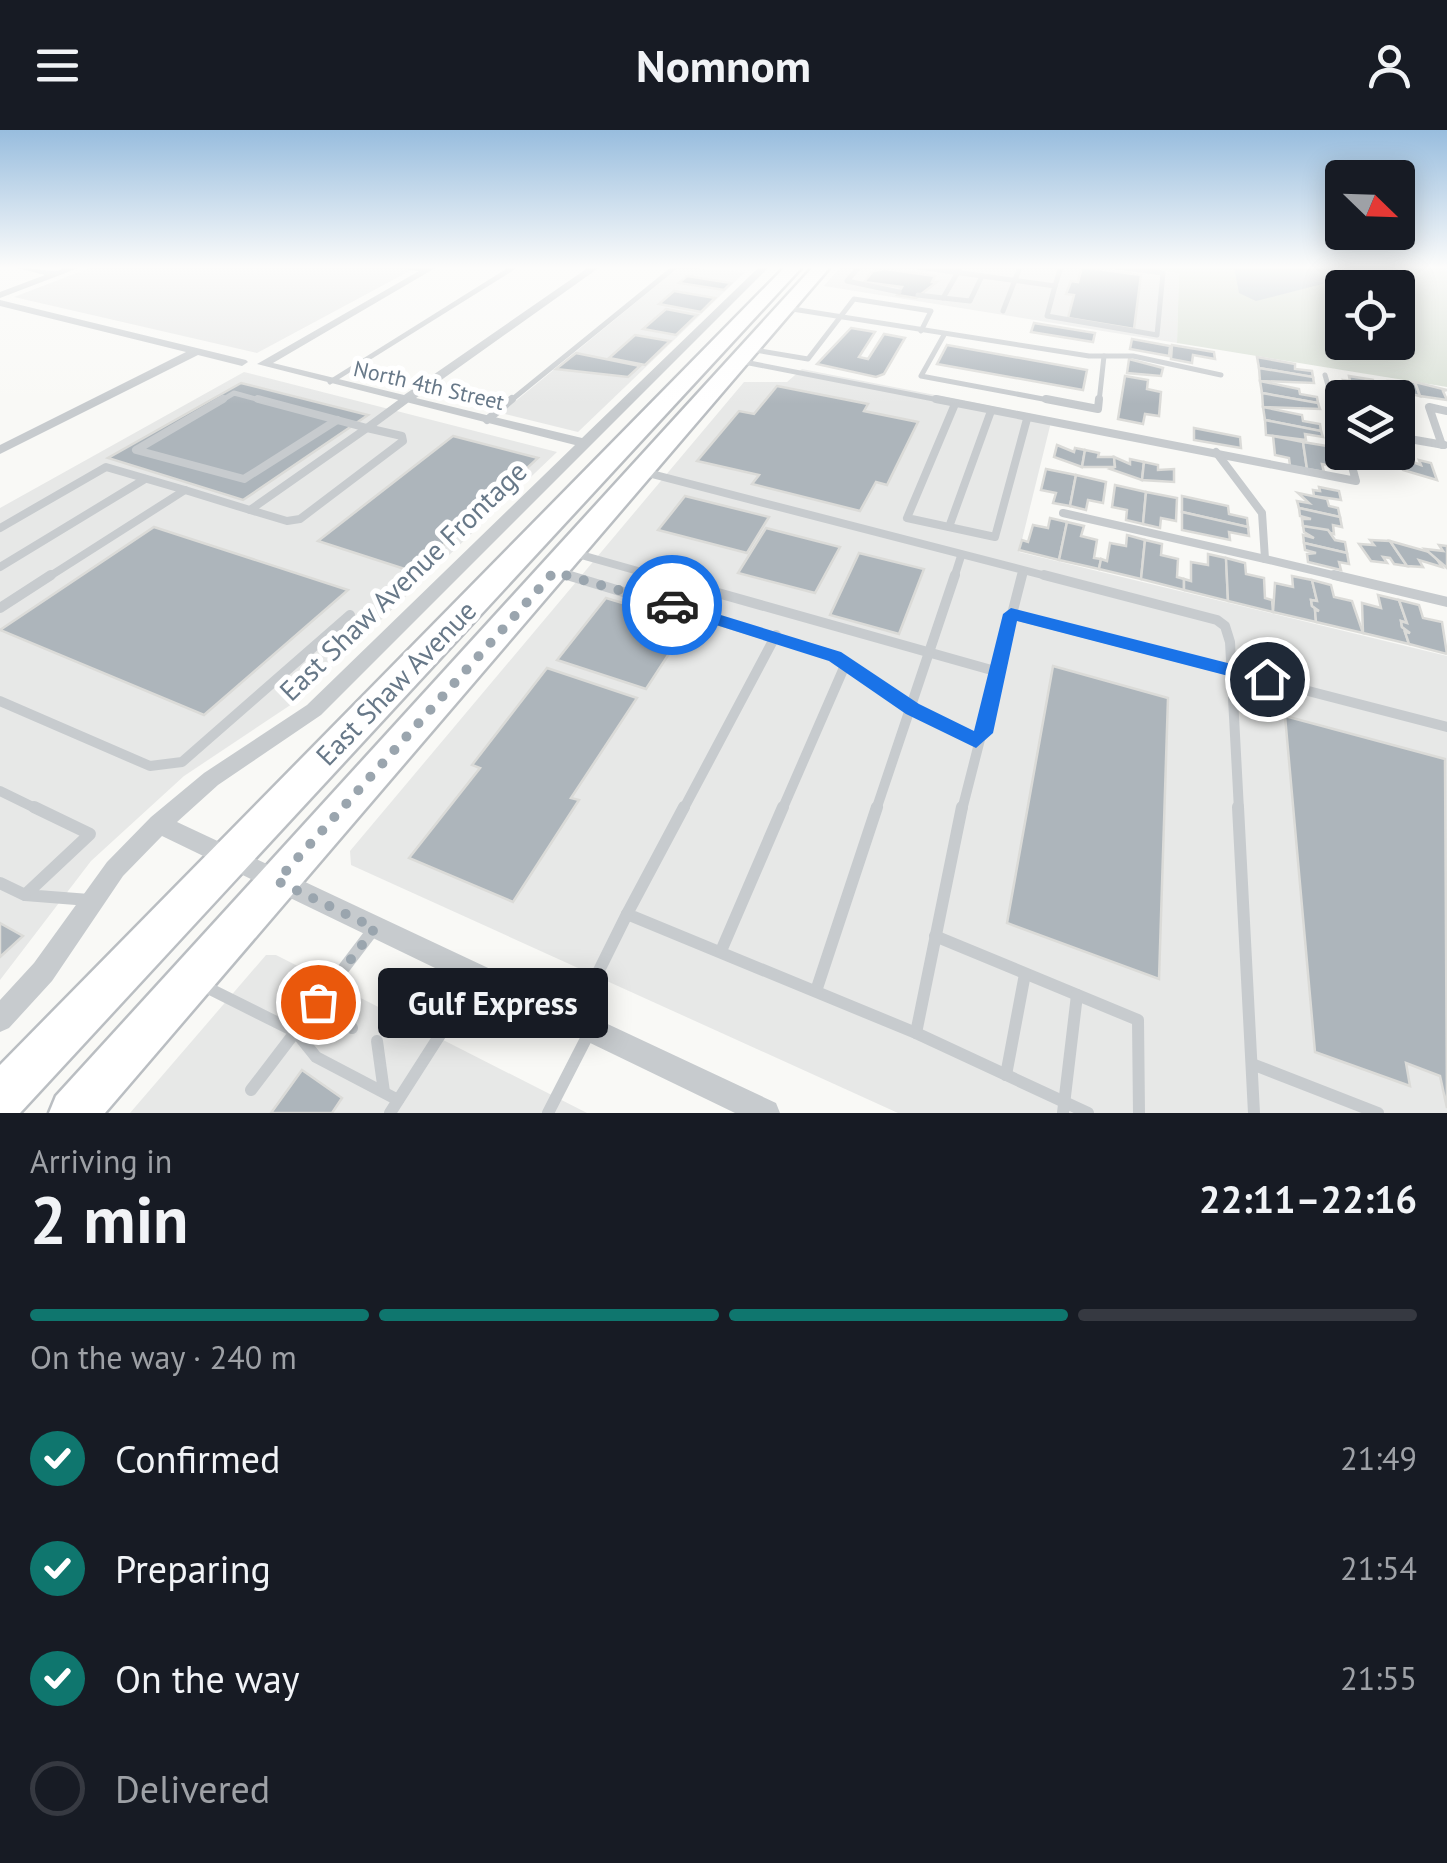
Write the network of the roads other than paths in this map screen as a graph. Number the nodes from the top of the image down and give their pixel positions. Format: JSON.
{"nodes":[{"id":1,"x":37,"y":313,"type":"edge"},
{"id":2,"x":348,"y":313,"type":"edge"},
{"id":3,"x":441,"y":313,"type":"edge"},
{"id":4,"x":529,"y":313,"type":"edge"},
{"id":5,"x":619,"y":313,"type":"edge"},
{"id":6,"x":717,"y":313,"type":"edge"},
{"id":7,"x":750,"y":313,"type":"edge"},
{"id":8,"x":782,"y":313,"type":"edge"},
{"id":9,"x":811,"y":313,"type":"edge"},
{"id":10,"x":842,"y":313,"type":"edge"},
{"id":11,"x":930,"y":313,"type":"edge"},
{"id":12,"x":1047,"y":313,"type":"edge"},
{"id":13,"x":1159,"y":313,"type":"edge"},
{"id":14,"x":838,"y":318,"type":"junction"},
{"id":15,"x":921,"y":331,"type":"junction"},
{"id":16,"x":944,"y":335,"type":"junction"},
{"id":17,"x":196,"y":351,"type":"junction"},
{"id":18,"x":744,"y":355,"type":"junction"},
{"id":19,"x":1104,"y":356,"type":"junction"},
{"id":20,"x":242,"y":362,"type":"dead end"},
{"id":21,"x":1221,"y":375,"type":"dead end"},
{"id":22,"x":1325,"y":375,"type":"dead end"},
{"id":23,"x":1327,"y":380,"type":"edge"},
{"id":24,"x":330,"y":382,"type":"junction"},
{"id":25,"x":405,"y":400,"type":"junction"},
{"id":26,"x":955,"y":404,"type":"junction"},
{"id":27,"x":1447,"y":410,"type":"edge"},
{"id":28,"x":991,"y":411,"type":"junction"},
{"id":29,"x":1026,"y":418,"type":"junction"},
{"id":30,"x":337,"y":420,"type":"junction"},
{"id":31,"x":487,"y":420,"type":"junction"},
{"id":32,"x":366,"y":428,"type":"junction"},
{"id":33,"x":1415,"y":440,"type":"edge"},
{"id":34,"x":584,"y":443,"type":"junction"},
{"id":35,"x":1445,"y":445,"type":"edge"},
{"id":36,"x":0,"y":450,"type":"edge"},
{"id":37,"x":1216,"y":452,"type":"junction"},
{"id":38,"x":1353,"y":470,"type":"edge"},
{"id":39,"x":642,"y":472,"type":"junction"},
{"id":40,"x":145,"y":479,"type":"junction"},
{"id":41,"x":184,"y":490,"type":"junction"},
{"id":42,"x":250,"y":510,"type":"junction"},
{"id":43,"x":1063,"y":513,"type":"dead end"},
{"id":44,"x":950,"y":527,"type":"junction"},
{"id":45,"x":0,"y":528,"type":"edge"},
{"id":46,"x":961,"y":556,"type":"junction"},
{"id":47,"x":1265,"y":559,"type":"junction"},
{"id":48,"x":562,"y":562,"type":"junction"},
{"id":49,"x":0,"y":567,"type":"edge"},
{"id":50,"x":1023,"y":571,"type":"junction"},
{"id":51,"x":1447,"y":602,"type":"edge"},
{"id":52,"x":0,"y":608,"type":"edge"},
{"id":53,"x":350,"y":614,"type":"dead end"},
{"id":54,"x":1011,"y":614,"type":"junction"},
{"id":55,"x":776,"y":634,"type":"junction"},
{"id":56,"x":930,"y":654,"type":"junction"},
{"id":57,"x":846,"y":664,"type":"junction"},
{"id":58,"x":1232,"y":670,"type":"junction"},
{"id":59,"x":995,"y":671,"type":"junction"},
{"id":60,"x":0,"y":702,"type":"edge"},
{"id":61,"x":912,"y":709,"type":"junction"},
{"id":62,"x":1447,"y":727,"type":"edge"},
{"id":63,"x":976,"y":741,"type":"junction"},
{"id":64,"x":1,"y":792,"type":"edge"},
{"id":65,"x":159,"y":824,"type":"junction"},
{"id":66,"x":230,"y":857,"type":"junction"},
{"id":67,"x":277,"y":881,"type":"junction"},
{"id":68,"x":0,"y":883,"type":"edge"},
{"id":69,"x":25,"y":895,"type":"junction"},
{"id":70,"x":92,"y":900,"type":"junction"},
{"id":71,"x":628,"y":914,"type":"junction"},
{"id":72,"x":375,"y":928,"type":"junction"},
{"id":73,"x":936,"y":936,"type":"junction"},
{"id":74,"x":721,"y":951,"type":"junction"},
{"id":75,"x":1025,"y":974,"type":"junction"},
{"id":76,"x":477,"y":977,"type":"junction"},
{"id":77,"x":191,"y":979,"type":"junction"},
{"id":78,"x":816,"y":991,"type":"junction"},
{"id":79,"x":1077,"y":995,"type":"junction"},
{"id":80,"x":0,"y":1019,"type":"edge"},
{"id":81,"x":582,"y":1025,"type":"junction"},
{"id":82,"x":352,"y":1028,"type":"dead end"},
{"id":83,"x":296,"y":1032,"type":"junction"},
{"id":84,"x":916,"y":1033,"type":"junction"},
{"id":85,"x":376,"y":1041,"type":"dead end"},
{"id":86,"x":1252,"y":1064,"type":"junction"},
{"id":87,"x":1006,"y":1076,"type":"junction"},
{"id":88,"x":251,"y":1090,"type":"dead end"},
{"id":89,"x":0,"y":1099,"type":"edge"},
{"id":90,"x":390,"y":1102,"type":"edge"},
{"id":91,"x":1064,"y":1108,"type":"edge"},
{"id":92,"x":73,"y":1113,"type":"edge"},
{"id":93,"x":548,"y":1113,"type":"edge"},
{"id":94,"x":766,"y":1113,"type":"edge"},
{"id":95,"x":1088,"y":1113,"type":"edge"},
{"id":96,"x":1139,"y":1113,"type":"edge"},
{"id":97,"x":1254,"y":1113,"type":"edge"},
{"id":98,"x":1378,"y":1113,"type":"edge"}],
"edges":[{"from":1,"to":17,"type":"street"},
{"from":2,"to":24,"type":"street","name":"North 4th Street"},
{"from":3,"to":24,"type":"lane"},
{"from":4,"to":25,"type":"street"},
{"from":5,"to":31,"type":"lane"},
{"from":6,"to":34,"type":"street","name":"East Shaw Avenue Frontage"},
{"from":7,"to":66,"type":"main road","name":"East Shaw Avenue"},
{"from":8,"to":18,"type":"main road","name":"East Shaw Avenue"},
{"from":9,"to":14,"type":"lane"},
{"from":10,"to":14,"type":"lane"},
{"from":11,"to":15,"type":"lane"},
{"from":12,"to":13,"type":"lane"},
{"from":14,"to":15,"type":"lane"},
{"from":14,"to":18,"type":"lane"},
{"from":15,"to":16,"type":"lane"},
{"from":16,"to":19,"type":"lane"},
{"from":16,"to":19,"type":"lane"},
{"from":17,"to":20,"type":"street"},
{"from":17,"to":36,"type":"street"},
{"from":18,"to":26,"type":"lane"},
{"from":18,"to":39,"type":"main road","name":"East Shaw Avenue"},
{"from":19,"to":21,"type":"lane"},
{"from":22,"to":23,"type":"lane"},
{"from":24,"to":25,"type":"street","name":"North 4th Street"},
{"from":25,"to":31,"type":"street","name":"North 4th Street"},
{"from":25,"to":32,"type":"lane"},
{"from":26,"to":28,"type":"lane"},
{"from":26,"to":44,"type":"lane"},
{"from":27,"to":35,"type":"lane"},
{"from":28,"to":29,"type":"lane"},
{"from":28,"to":44,"type":"lane"},
{"from":29,"to":37,"type":"lane"},
{"from":29,"to":44,"type":"lane"},
{"from":30,"to":30,"type":"lane"},
{"from":30,"to":32,"type":"lane"},
{"from":31,"to":34,"type":"street","name":"North 4th Street"},
{"from":32,"to":42,"type":"lane"},
{"from":32,"to":42,"type":"lane"},
{"from":33,"to":35,"type":"lane"},
{"from":34,"to":65,"type":"street","name":"East Shaw Avenue Frontage"},
{"from":37,"to":38,"type":"lane"},
{"from":37,"to":47,"type":"lane"},
{"from":39,"to":46,"type":"lane"},
{"from":39,"to":48,"type":"main road","name":"East Shaw Avenue"},
{"from":40,"to":41,"type":"lane"},
{"from":40,"to":45,"type":"lane"},
{"from":40,"to":49,"type":"lane"},
{"from":41,"to":42,"type":"lane"},
{"from":41,"to":52,"type":"lane"},
{"from":43,"to":47,"type":"lane"},
{"from":46,"to":50,"type":"lane"},
{"from":46,"to":56,"type":"lane"},
{"from":47,"to":51,"type":"lane"},
{"from":48,"to":55,"type":"lane"},
{"from":48,"to":56,"type":"lane"},
{"from":48,"to":67,"type":"main road","name":"East Shaw Avenue"},
{"from":50,"to":54,"type":"lane"},
{"from":50,"to":58,"type":"lane"},
{"from":53,"to":60,"type":"lane"},
{"from":54,"to":58,"type":"lane"},
{"from":54,"to":59,"type":"lane"},
{"from":55,"to":57,"type":"lane"},
{"from":55,"to":71,"type":"lane"},
{"from":56,"to":59,"type":"lane"},
{"from":56,"to":61,"type":"lane"},
{"from":57,"to":61,"type":"lane"},
{"from":57,"to":74,"type":"lane"},
{"from":58,"to":62,"type":"lane"},
{"from":58,"to":86,"type":"lane"},
{"from":59,"to":63,"type":"lane"},
{"from":61,"to":63,"type":"lane"},
{"from":61,"to":78,"type":"lane"},
{"from":63,"to":73,"type":"lane"},
{"from":64,"to":69,"type":"lane"},
{"from":65,"to":66,"type":"street"},
{"from":65,"to":70,"type":"street","name":"East Shaw Avenue Frontage"},
{"from":66,"to":67,"type":"street"},
{"from":66,"to":89,"type":"main road","name":"East Shaw Avenue"},
{"from":67,"to":72,"type":"street"},
{"from":67,"to":77,"type":"main road","name":"East Shaw Avenue"},
{"from":68,"to":69,"type":"lane"},
{"from":69,"to":70,"type":"lane"},
{"from":70,"to":80,"type":"street","name":"East Shaw Avenue Frontage"},
{"from":71,"to":74,"type":"lane"},
{"from":71,"to":81,"type":"lane"},
{"from":72,"to":76,"type":"street"},
{"from":72,"to":83,"type":"lane"},
{"from":73,"to":75,"type":"lane"},
{"from":73,"to":84,"type":"lane"},
{"from":74,"to":78,"type":"lane"},
{"from":75,"to":79,"type":"lane"},
{"from":75,"to":87,"type":"lane"},
{"from":76,"to":81,"type":"street"},
{"from":76,"to":90,"type":"lane"},
{"from":77,"to":83,"type":"lane"},
{"from":77,"to":92,"type":"main road","name":"East Shaw Avenue"},
{"from":78,"to":84,"type":"lane"},
{"from":79,"to":91,"type":"lane"},
{"from":79,"to":96,"type":"lane"},
{"from":81,"to":93,"type":"lane"},
{"from":81,"to":94,"type":"street"},
{"from":82,"to":83,"type":"lane"},
{"from":83,"to":88,"type":"lane"},
{"from":83,"to":90,"type":"lane"},
{"from":84,"to":87,"type":"lane"},
{"from":85,"to":90,"type":"lane"},
{"from":86,"to":97,"type":"lane"},
{"from":86,"to":98,"type":"lane"},
{"from":87,"to":91,"type":"lane"},
{"from":91,"to":95,"type":"lane"}]}
